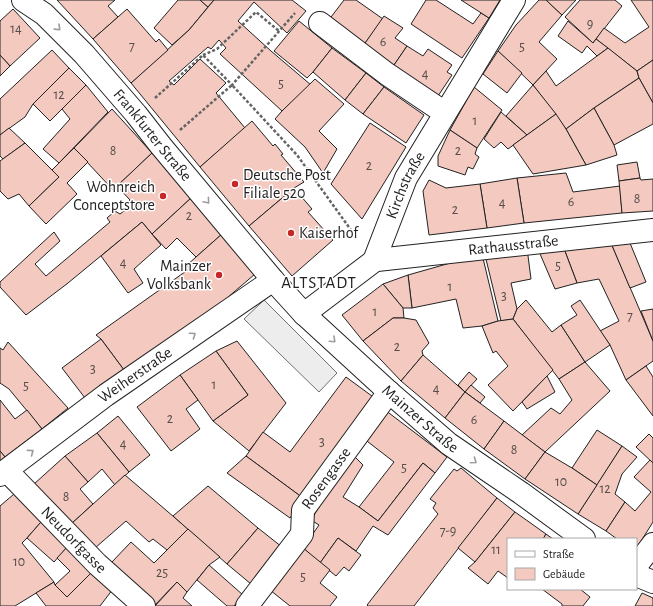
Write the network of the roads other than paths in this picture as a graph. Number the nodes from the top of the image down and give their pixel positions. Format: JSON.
{"nodes":[{"id":1,"x":514,"y":0,"type":"edge"},
{"id":2,"x":28,"y":1,"type":"edge"},
{"id":3,"x":320,"y":23,"type":"road end"},
{"id":4,"x":445,"y":113,"type":"junction"},
{"id":5,"x":653,"y":230,"type":"edge"},
{"id":6,"x":374,"y":261,"type":"junction"},
{"id":7,"x":273,"y":280,"type":"junction"},
{"id":8,"x":304,"y":314,"type":"junction"},
{"id":9,"x":389,"y":392,"type":"junction"},
{"id":10,"x":3,"y":473,"type":"edge"},
{"id":11,"x":583,"y":538,"type":"edge"},
{"id":12,"x":653,"y":544,"type":"edge"},
{"id":13,"x":637,"y":565,"type":"edge"},
{"id":14,"x":637,"y":575,"type":"edge"},
{"id":15,"x":653,"y":582,"type":"edge"},
{"id":16,"x":144,"y":606,"type":"edge"},
{"id":17,"x":247,"y":606,"type":"edge"}],
"edges":[{"from":1,"to":4,"type":"street","name":"Kirchstraße"},
{"from":2,"to":7,"type":"street","name":"Frankfurter Straße","one_way":true},
{"from":3,"to":4,"type":"street"},
{"from":4,"to":6,"type":"street","name":"Kirchstraße"},
{"from":5,"to":6,"type":"street","name":"Rathausstraße"},
{"from":6,"to":8,"type":"street"},
{"from":7,"to":8,"type":"street","name":"Mainzer Straße"},
{"from":10,"to":7,"type":"street","name":"Weiherstraße","one_way":true},
{"from":8,"to":9,"type":"street","name":"Mainzer Straße","one_way":true},
{"from":9,"to":11,"type":"street","name":"Mainzer Straße","one_way":true},
{"from":9,"to":17,"type":"street","name":"Rosengasse"},
{"from":10,"to":16,"type":"street","name":"Neudorfgasse"},
{"from":12,"to":13,"type":"street"},
{"from":14,"to":15,"type":"street"}]}
